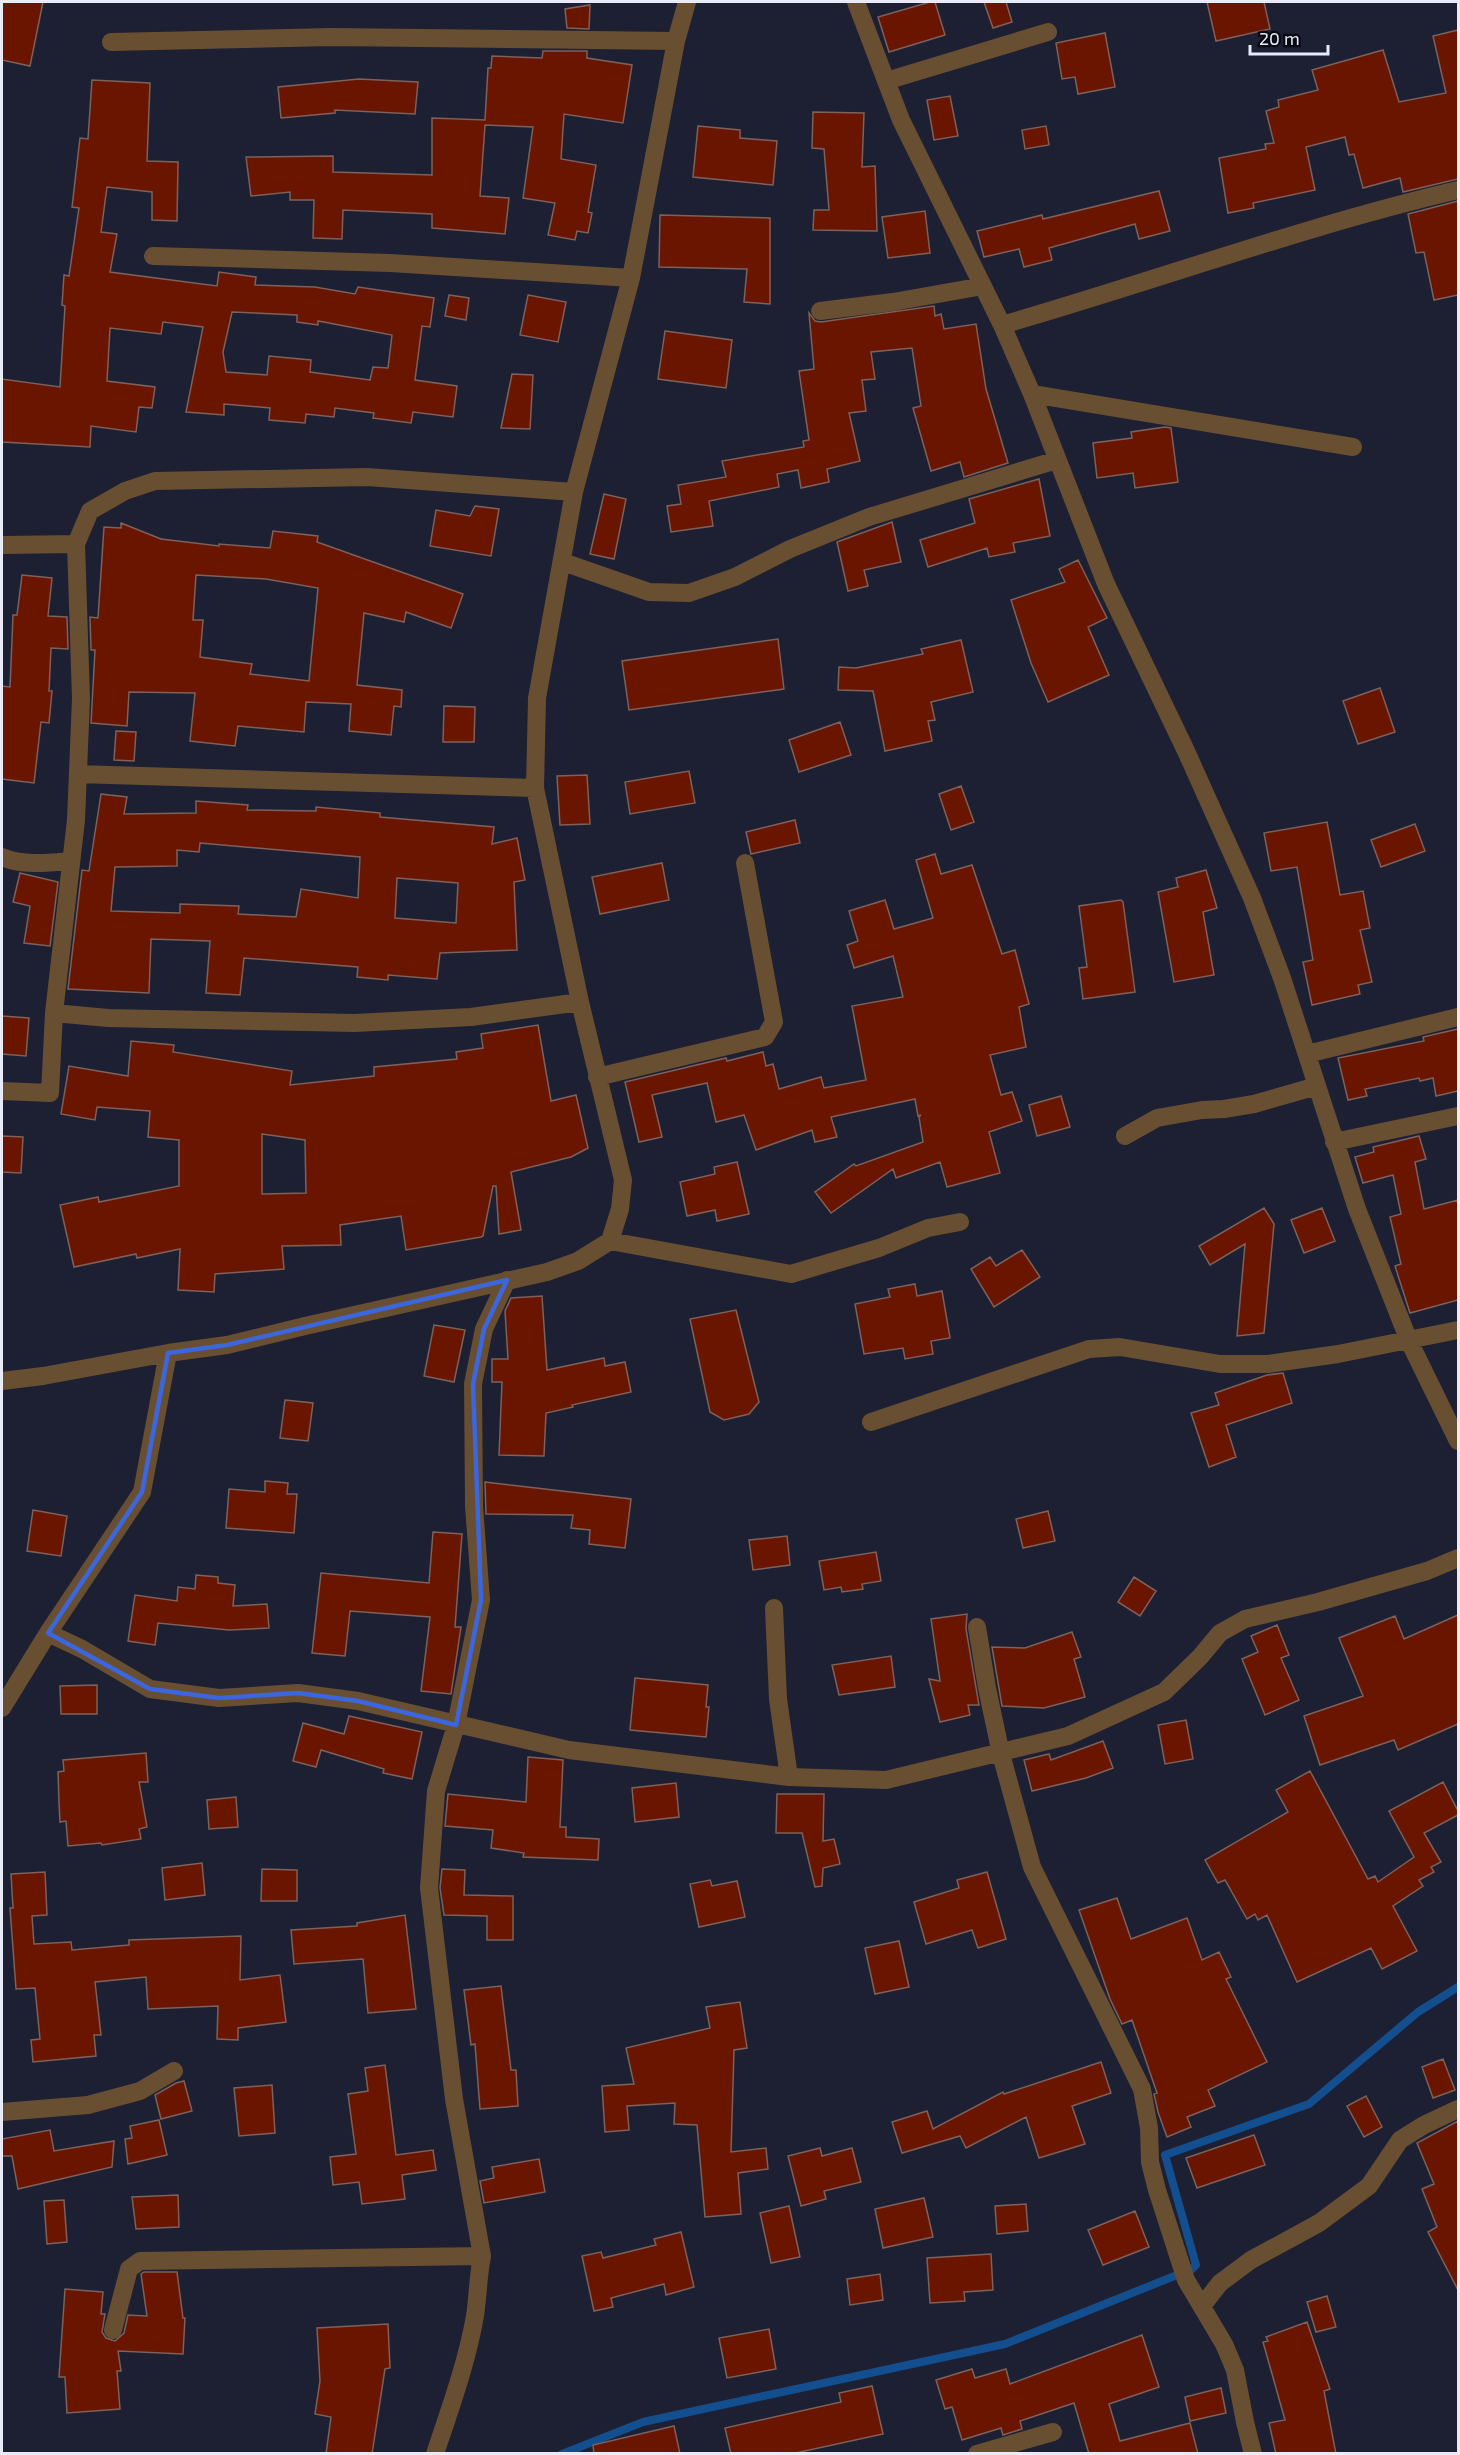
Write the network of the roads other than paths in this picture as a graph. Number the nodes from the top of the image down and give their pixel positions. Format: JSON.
{"nodes":[{"id":1,"x":687,"y":2,"type":"edge"},
{"id":2,"x":856,"y":2,"type":"edge"},
{"id":3,"x":1048,"y":32,"type":"dead end"},
{"id":4,"x":676,"y":40,"type":"junction"},
{"id":5,"x":111,"y":42,"type":"dead end"},
{"id":6,"x":886,"y":81,"type":"junction"},
{"id":7,"x":1458,"y":190,"type":"edge"},
{"id":8,"x":153,"y":256,"type":"dead end"},
{"id":9,"x":631,"y":278,"type":"junction"},
{"id":10,"x":983,"y":286,"type":"junction"},
{"id":11,"x":820,"y":310,"type":"dead end"},
{"id":12,"x":1002,"y":325,"type":"junction"},
{"id":13,"x":1032,"y":394,"type":"junction"},
{"id":14,"x":1353,"y":447,"type":"dead end"},
{"id":15,"x":1057,"y":460,"type":"junction"},
{"id":16,"x":574,"y":492,"type":"junction"},
{"id":17,"x":76,"y":544,"type":"junction"},
{"id":18,"x":2,"y":545,"type":"edge"},
{"id":19,"x":563,"y":562,"type":"junction"},
{"id":20,"x":78,"y":774,"type":"junction"},
{"id":21,"x":536,"y":788,"type":"junction"},
{"id":22,"x":2,"y":857,"type":"edge"},
{"id":23,"x":70,"y":861,"type":"junction"},
{"id":24,"x":745,"y":863,"type":"dead end"},
{"id":25,"x":580,"y":1002,"type":"junction"},
{"id":26,"x":54,"y":1013,"type":"junction"},
{"id":27,"x":1458,"y":1017,"type":"edge"},
{"id":28,"x":1307,"y":1054,"type":"junction"},
{"id":29,"x":597,"y":1077,"type":"junction"},
{"id":30,"x":1317,"y":1086,"type":"junction"},
{"id":31,"x":2,"y":1090,"type":"edge"},
{"id":32,"x":1458,"y":1116,"type":"edge"},
{"id":33,"x":1125,"y":1136,"type":"dead end"},
{"id":34,"x":1334,"y":1142,"type":"junction"},
{"id":35,"x":960,"y":1222,"type":"dead end"},
{"id":36,"x":610,"y":1241,"type":"junction"},
{"id":37,"x":507,"y":1280,"type":"junction"},
{"id":38,"x":1458,"y":1330,"type":"edge"},
{"id":39,"x":1409,"y":1341,"type":"junction"},
{"id":40,"x":168,"y":1353,"type":"junction"},
{"id":41,"x":2,"y":1381,"type":"edge"},
{"id":42,"x":871,"y":1422,"type":"dead end"},
{"id":43,"x":1458,"y":1441,"type":"edge"},
{"id":44,"x":1458,"y":1558,"type":"edge"},
{"id":45,"x":774,"y":1608,"type":"dead end"},
{"id":46,"x":977,"y":1627,"type":"dead end"},
{"id":47,"x":48,"y":1633,"type":"junction"},
{"id":48,"x":2,"y":1708,"type":"edge"},
{"id":49,"x":456,"y":1725,"type":"junction"},
{"id":50,"x":1001,"y":1754,"type":"junction"},
{"id":51,"x":789,"y":1777,"type":"junction"},
{"id":52,"x":174,"y":2071,"type":"dead end"},
{"id":53,"x":1458,"y":2109,"type":"edge"},
{"id":54,"x":2,"y":2112,"type":"edge"},
{"id":55,"x":482,"y":2256,"type":"junction"},
{"id":56,"x":1202,"y":2306,"type":"junction"},
{"id":57,"x":113,"y":2330,"type":"dead end"},
{"id":58,"x":1053,"y":2432,"type":"dead end"},
{"id":59,"x":435,"y":2454,"type":"edge"},
{"id":60,"x":977,"y":2454,"type":"edge"},
{"id":61,"x":1253,"y":2454,"type":"edge"}],
"edges":[{"from":1,"to":4,"type":"street"},
{"from":2,"to":6,"type":"street"},
{"from":3,"to":6,"type":"street"},
{"from":4,"to":5,"type":"street"},
{"from":4,"to":9,"type":"street"},
{"from":6,"to":10,"type":"street"},
{"from":7,"to":12,"type":"street"},
{"from":8,"to":9,"type":"street"},
{"from":9,"to":16,"type":"street"},
{"from":10,"to":11,"type":"street"},
{"from":10,"to":12,"type":"street"},
{"from":12,"to":13,"type":"street"},
{"from":13,"to":14,"type":"street"},
{"from":13,"to":15,"type":"street"},
{"from":15,"to":19,"type":"street"},
{"from":15,"to":28,"type":"street"},
{"from":16,"to":17,"type":"street"},
{"from":16,"to":19,"type":"street"},
{"from":17,"to":18,"type":"street"},
{"from":17,"to":20,"type":"street"},
{"from":19,"to":21,"type":"street"},
{"from":20,"to":21,"type":"street"},
{"from":20,"to":23,"type":"street"},
{"from":21,"to":25,"type":"street"},
{"from":22,"to":23,"type":"street"},
{"from":23,"to":26,"type":"street"},
{"from":24,"to":29,"type":"street"},
{"from":25,"to":26,"type":"street"},
{"from":25,"to":29,"type":"street"},
{"from":26,"to":31,"type":"street"},
{"from":27,"to":28,"type":"street"},
{"from":28,"to":30,"type":"street"},
{"from":29,"to":36,"type":"street"},
{"from":30,"to":33,"type":"street"},
{"from":30,"to":34,"type":"street"},
{"from":32,"to":34,"type":"street"},
{"from":34,"to":39,"type":"street"},
{"from":35,"to":36,"type":"street"},
{"from":36,"to":37,"type":"street"},
{"from":37,"to":40,"type":"street"},
{"from":37,"to":49,"type":"street"},
{"from":38,"to":39,"type":"street"},
{"from":39,"to":42,"type":"street"},
{"from":39,"to":43,"type":"street"},
{"from":40,"to":41,"type":"street"},
{"from":40,"to":47,"type":"street"},
{"from":44,"to":50,"type":"street"},
{"from":45,"to":51,"type":"street"},
{"from":46,"to":50,"type":"street"},
{"from":47,"to":48,"type":"street"},
{"from":47,"to":49,"type":"street"},
{"from":49,"to":51,"type":"street"},
{"from":49,"to":55,"type":"street"},
{"from":50,"to":51,"type":"street"},
{"from":50,"to":56,"type":"street"},
{"from":52,"to":54,"type":"street"},
{"from":53,"to":56,"type":"street"},
{"from":55,"to":57,"type":"street"},
{"from":55,"to":59,"type":"street"},
{"from":56,"to":61,"type":"street"},
{"from":58,"to":60,"type":"street"}]}
